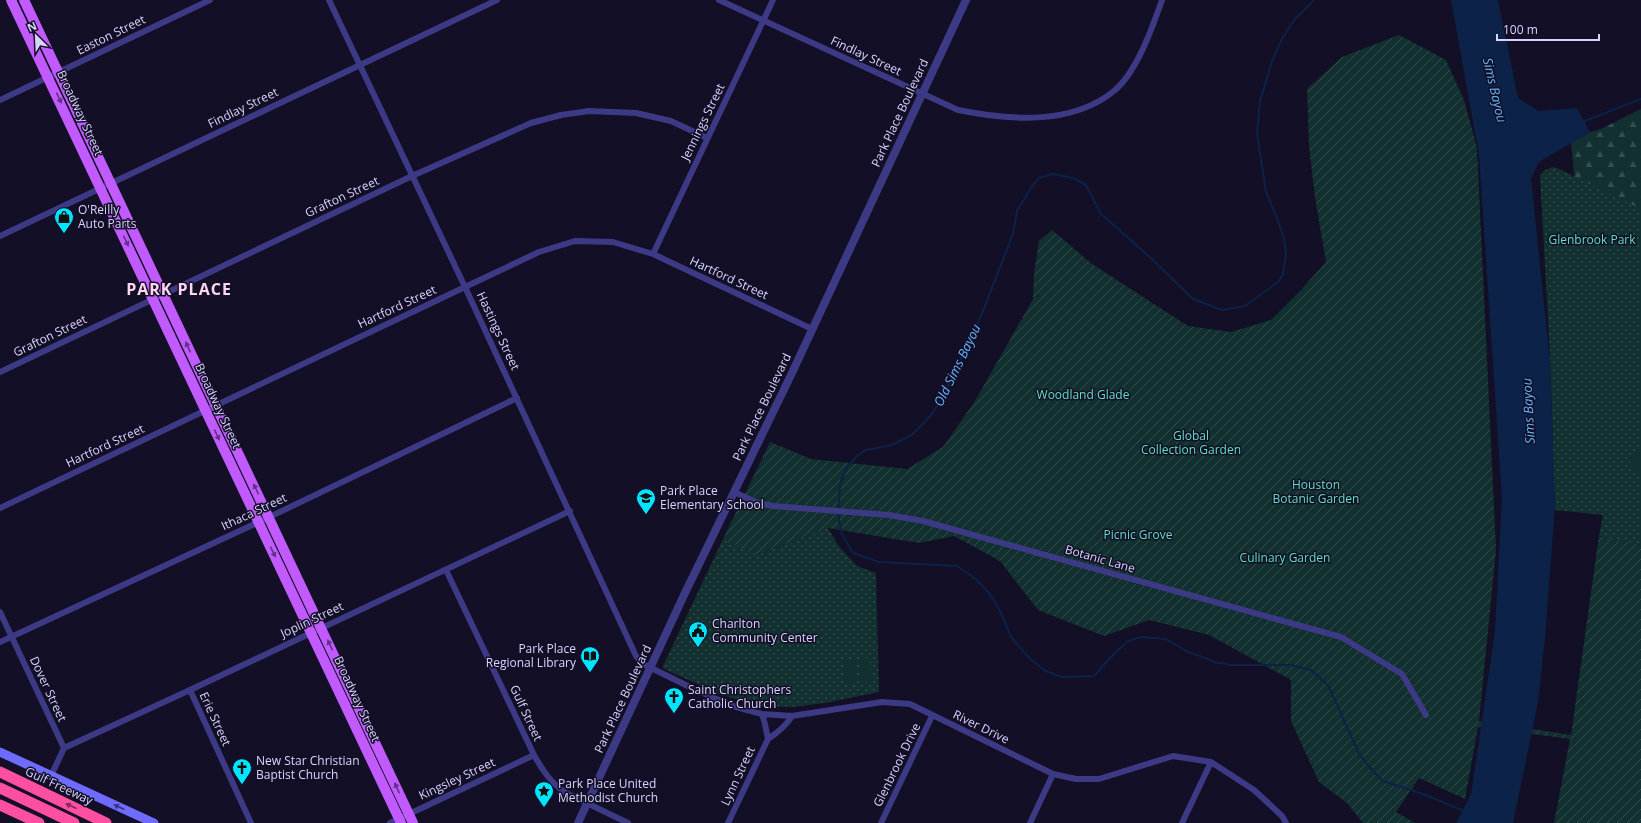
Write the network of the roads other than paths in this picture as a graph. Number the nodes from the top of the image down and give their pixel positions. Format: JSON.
{"nodes":[{"id":1,"x":11,"y":0,"type":"edge"},
{"id":2,"x":24,"y":0,"type":"edge"},
{"id":3,"x":210,"y":0,"type":"edge"},
{"id":4,"x":329,"y":0,"type":"edge"},
{"id":5,"x":497,"y":0,"type":"edge"},
{"id":6,"x":719,"y":0,"type":"edge"},
{"id":7,"x":773,"y":0,"type":"edge"},
{"id":8,"x":966,"y":0,"type":"edge"},
{"id":9,"x":1162,"y":0,"type":"edge"},
{"id":10,"x":764,"y":21,"type":"junction"},
{"id":11,"x":360,"y":64,"type":"junction"},
{"id":12,"x":59,"y":72,"type":"junction"},
{"id":13,"x":49,"y":77,"type":"junction"},
{"id":14,"x":922,"y":94,"type":"junction"},
{"id":15,"x":0,"y":100,"type":"edge"},
{"id":16,"x":707,"y":138,"type":"junction"},
{"id":17,"x":412,"y":176,"type":"junction"},
{"id":18,"x":111,"y":183,"type":"junction"},
{"id":19,"x":101,"y":187,"type":"junction"},
{"id":20,"x":0,"y":236,"type":"edge"},
{"id":21,"x":653,"y":254,"type":"junction"},
{"id":22,"x":465,"y":287,"type":"junction"},
{"id":23,"x":164,"y":294,"type":"junction"},
{"id":24,"x":154,"y":298,"type":"junction"},
{"id":25,"x":812,"y":329,"type":"junction"},
{"id":26,"x":0,"y":372,"type":"edge"},
{"id":27,"x":517,"y":398,"type":"junction"},
{"id":28,"x":215,"y":406,"type":"junction"},
{"id":29,"x":205,"y":410,"type":"junction"},
{"id":30,"x":734,"y":492,"type":"junction"},
{"id":31,"x":0,"y":508,"type":"edge"},
{"id":32,"x":570,"y":511,"type":"junction"},
{"id":33,"x":269,"y":517,"type":"junction"},
{"id":34,"x":258,"y":522,"type":"junction"},
{"id":35,"x":446,"y":570,"type":"junction"},
{"id":36,"x":0,"y":612,"type":"edge"},
{"id":37,"x":322,"y":627,"type":"junction"},
{"id":38,"x":311,"y":632,"type":"junction"},
{"id":39,"x":12,"y":637,"type":"junction"},
{"id":40,"x":0,"y":642,"type":"edge"},
{"id":41,"x":650,"y":668,"type":"junction"},
{"id":42,"x":190,"y":690,"type":"junction"},
{"id":43,"x":762,"y":714,"type":"junction"},
{"id":44,"x":792,"y":716,"type":"junction"},
{"id":45,"x":932,"y":716,"type":"junction"},
{"id":46,"x":1426,"y":716,"type":"dead end"},
{"id":47,"x":768,"y":739,"type":"junction"},
{"id":48,"x":377,"y":745,"type":"junction"},
{"id":49,"x":64,"y":748,"type":"junction"},
{"id":50,"x":367,"y":750,"type":"junction"},
{"id":51,"x":0,"y":752,"type":"edge"},
{"id":52,"x":534,"y":755,"type":"junction"},
{"id":53,"x":1211,"y":762,"type":"junction"},
{"id":54,"x":0,"y":772,"type":"edge"},
{"id":55,"x":1053,"y":774,"type":"junction"},
{"id":56,"x":51,"y":776,"type":"junction"},
{"id":57,"x":0,"y":788,"type":"edge"},
{"id":58,"x":588,"y":804,"type":"junction"},
{"id":59,"x":0,"y":805,"type":"edge"},
{"id":60,"x":411,"y":818,"type":"edge"},
{"id":61,"x":397,"y":822,"type":"edge"},
{"id":62,"x":39,"y":823,"type":"edge"},
{"id":63,"x":74,"y":823,"type":"edge"},
{"id":64,"x":106,"y":823,"type":"edge"},
{"id":65,"x":154,"y":823,"type":"edge"},
{"id":66,"x":251,"y":823,"type":"edge"},
{"id":67,"x":578,"y":823,"type":"edge"},
{"id":68,"x":628,"y":823,"type":"edge"},
{"id":69,"x":728,"y":823,"type":"edge"},
{"id":70,"x":881,"y":823,"type":"edge"},
{"id":71,"x":1030,"y":823,"type":"edge"},
{"id":72,"x":1182,"y":823,"type":"edge"},
{"id":73,"x":1286,"y":823,"type":"edge"}],
"edges":[{"from":1,"to":13,"type":"main road","name":"Broadway Street"},
{"from":2,"to":12,"type":"main road","name":"Broadway Street"},
{"from":3,"to":12,"type":"street","name":"Easton Street"},
{"from":4,"to":11,"type":"street","name":"Hastings Street"},
{"from":5,"to":11,"type":"street","name":"Findlay Street"},
{"from":6,"to":10,"type":"street","name":"Findlay Street"},
{"from":7,"to":10,"type":"street","name":"Jennings Street"},
{"from":8,"to":14,"type":"street","name":"Park Place Boulevard"},
{"from":9,"to":14,"type":"street","name":"Findlay Street"},
{"from":10,"to":14,"type":"street","name":"Findlay Street"},
{"from":10,"to":16,"type":"street","name":"Jennings Street"},
{"from":11,"to":17,"type":"street","name":"Hastings Street"},
{"from":11,"to":18,"type":"street","name":"Findlay Street"},
{"from":12,"to":13,"type":"street","name":"Easton Street"},
{"from":12,"to":18,"type":"main road","name":"Broadway Street"},
{"from":13,"to":15,"type":"street","name":"Easton Street"},
{"from":13,"to":19,"type":"main road","name":"Broadway Street","one_way":true},
{"from":14,"to":25,"type":"street","name":"Park Place Boulevard"},
{"from":16,"to":17,"type":"street","name":"Grafton Street"},
{"from":16,"to":21,"type":"street","name":"Jennings Street"},
{"from":17,"to":22,"type":"street","name":"Hastings Street"},
{"from":17,"to":23,"type":"street","name":"Grafton Street"},
{"from":18,"to":19,"type":"street","name":"Findlay Street"},
{"from":18,"to":23,"type":"main road","name":"Broadway Street"},
{"from":19,"to":20,"type":"street","name":"Findlay Street"},
{"from":19,"to":24,"type":"main road","name":"Broadway Street","one_way":true},
{"from":21,"to":22,"type":"street","name":"Hartford Street"},
{"from":21,"to":25,"type":"street","name":"Hartford Street"},
{"from":22,"to":27,"type":"street","name":"Hastings Street"},
{"from":22,"to":28,"type":"street","name":"Hartford Street"},
{"from":23,"to":24,"type":"street","name":"Grafton Street"},
{"from":28,"to":23,"type":"main road","name":"Broadway Street","one_way":true},
{"from":24,"to":26,"type":"street","name":"Grafton Street"},
{"from":24,"to":29,"type":"main road","name":"Broadway Street"},
{"from":25,"to":30,"type":"street","name":"Park Place Boulevard"},
{"from":27,"to":32,"type":"street","name":"Hastings Street"},
{"from":27,"to":33,"type":"street","name":"Ithaca Street"},
{"from":28,"to":29,"type":"street","name":"Hartford Street"},
{"from":33,"to":28,"type":"main road","name":"Broadway Street","one_way":true},
{"from":29,"to":31,"type":"street","name":"Hartford Street"},
{"from":29,"to":34,"type":"main road","name":"Broadway Street","one_way":true},
{"from":30,"to":41,"type":"street","name":"Park Place Boulevard"},
{"from":30,"to":46,"type":"street","name":"Botanic Lane"},
{"from":32,"to":35,"type":"street","name":"Joplin Street"},
{"from":32,"to":41,"type":"street","name":"Hastings Street"},
{"from":33,"to":34,"type":"street","name":"Ithaca Street"},
{"from":33,"to":37,"type":"main road","name":"Broadway Street"},
{"from":34,"to":38,"type":"main road","name":"Broadway Street","one_way":true},
{"from":34,"to":39,"type":"street","name":"Ithaca Street"},
{"from":35,"to":37,"type":"street","name":"Joplin Street"},
{"from":35,"to":52,"type":"street","name":"Gulf Street"},
{"from":36,"to":39,"type":"street","name":"Dover Street"},
{"from":37,"to":38,"type":"street","name":"Joplin Street"},
{"from":48,"to":37,"type":"main road","name":"Broadway Street","one_way":true},
{"from":38,"to":42,"type":"street","name":"Joplin Street"},
{"from":38,"to":50,"type":"main road","name":"Broadway Street"},
{"from":39,"to":40,"type":"street","name":"Ithaca Street"},
{"from":39,"to":49,"type":"street","name":"Dover Street"},
{"from":41,"to":43,"type":"street","name":"River Drive"},
{"from":41,"to":58,"type":"street","name":"Park Place Boulevard"},
{"from":42,"to":49,"type":"street","name":"Joplin Street"},
{"from":42,"to":66,"type":"street","name":"Erie Street"},
{"from":43,"to":44,"type":"street","name":"River Drive"},
{"from":43,"to":47,"type":"street","name":"Lynn Street"},
{"from":44,"to":45,"type":"street","name":"River Drive"},
{"from":44,"to":47,"type":"street","name":"Lynn Street"},
{"from":45,"to":55,"type":"street","name":"River Drive"},
{"from":45,"to":70,"type":"street","name":"Glenbrook Drive"},
{"from":47,"to":69,"type":"street","name":"Lynn Street"},
{"from":48,"to":50,"type":"main road"},
{"from":60,"to":48,"type":"main road","name":"Broadway Street","one_way":true},
{"from":49,"to":56,"type":"street"},
{"from":50,"to":61,"type":"main road","name":"Broadway Street"},
{"from":51,"to":56,"type":"main road"},
{"from":52,"to":58,"type":"street","name":"Gulf Street"},
{"from":52,"to":60,"type":"street","name":"Kingsley Street"},
{"from":53,"to":55,"type":"street","name":"River Drive"},
{"from":53,"to":72,"type":"street"},
{"from":53,"to":73,"type":"street","name":"River Drive"},
{"from":64,"to":54,"type":"highway","name":"Gulf Freeway","one_way":true},
{"from":55,"to":71,"type":"street"},
{"from":65,"to":56,"type":"main road","one_way":true},
{"from":57,"to":63,"type":"highway"},
{"from":58,"to":67,"type":"street","name":"Park Place Boulevard"},
{"from":58,"to":68,"type":"street","name":"Gulf Street"},
{"from":59,"to":62,"type":"highway"},
{"from":60,"to":61,"type":"street","name":"Kingsley Street"}]}
